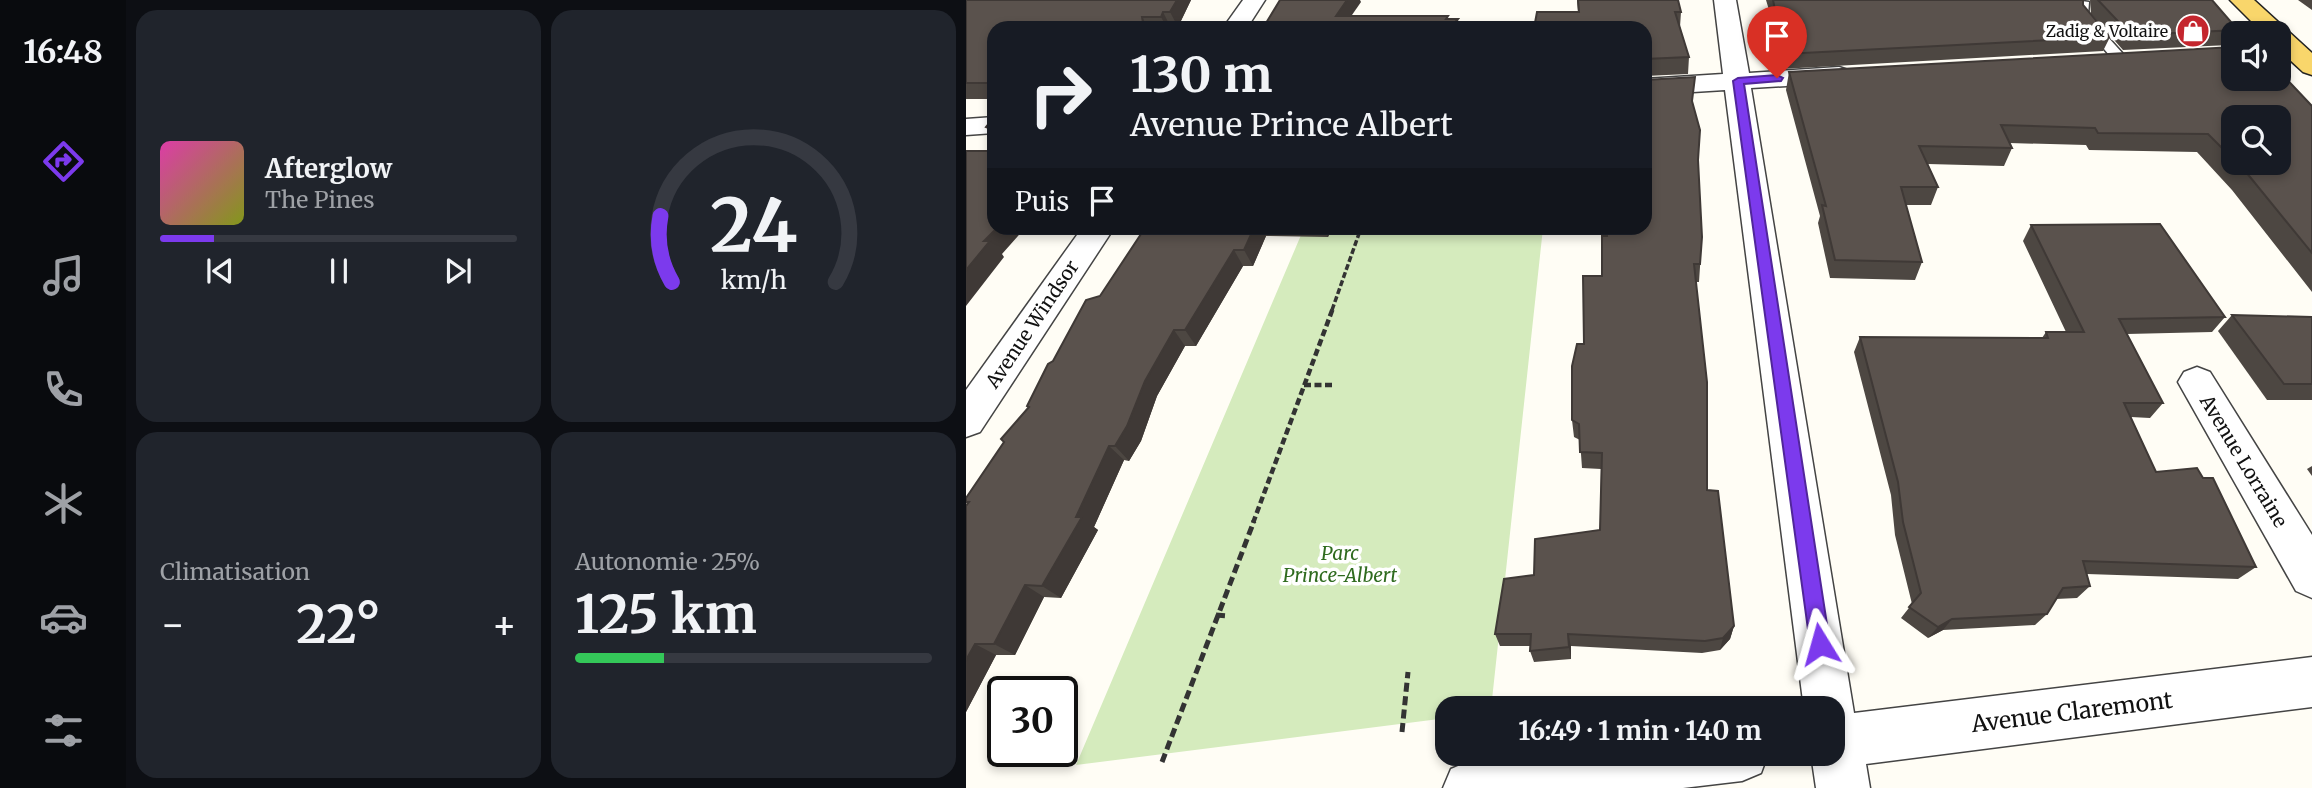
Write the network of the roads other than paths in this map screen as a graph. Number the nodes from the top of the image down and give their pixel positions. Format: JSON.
{"nodes":[{"id":1,"x":1254,"y":0,"type":"edge"},
{"id":2,"x":1725,"y":0,"type":"edge"},
{"id":3,"x":2241,"y":0,"type":"edge"},
{"id":4,"x":2083,"y":3,"type":"edge"},
{"id":5,"x":1240,"y":21,"type":"edge"},
{"id":6,"x":2262,"y":21,"type":"edge"},
{"id":7,"x":2133,"y":59,"type":"joint"},
{"id":8,"x":2083,"y":61,"type":"edge"},
{"id":9,"x":1858,"y":74,"type":"edge"},
{"id":10,"x":1738,"y":81,"type":"junction"},
{"id":11,"x":1652,"y":87,"type":"edge"},
{"id":12,"x":987,"y":126,"type":"edge"},
{"id":13,"x":966,"y":127,"type":"edge"},
{"id":14,"x":1093,"y":235,"type":"edge"},
{"id":15,"x":2197,"y":382,"type":"dead end"},
{"id":16,"x":966,"y":421,"type":"edge"},
{"id":17,"x":2312,"y":576,"type":"edge"},
{"id":18,"x":2312,"y":682,"type":"edge"},
{"id":19,"x":1827,"y":696,"type":"edge"},
{"id":20,"x":1845,"y":740,"type":"edge"},
{"id":21,"x":1646,"y":766,"type":"edge"},
{"id":22,"x":1470,"y":788,"type":"edge"}],
"edges":[{"from":1,"to":5,"type":"street"},
{"from":2,"to":10,"type":"street"},
{"from":3,"to":6,"type":"main road"},
{"from":4,"to":7,"type":"lane"},
{"from":7,"to":8,"type":"street"},
{"from":9,"to":10,"type":"street"},
{"from":10,"to":11,"type":"street"},
{"from":10,"to":19,"type":"street"},
{"from":12,"to":13,"type":"street"},
{"from":14,"to":16,"type":"street","name":"Avenue Windsor"},
{"from":15,"to":17,"type":"street","name":"Avenue Lorraine"},
{"from":18,"to":20,"type":"street","name":"Avenue Claremont"},
{"from":21,"to":22,"type":"street"}]}
